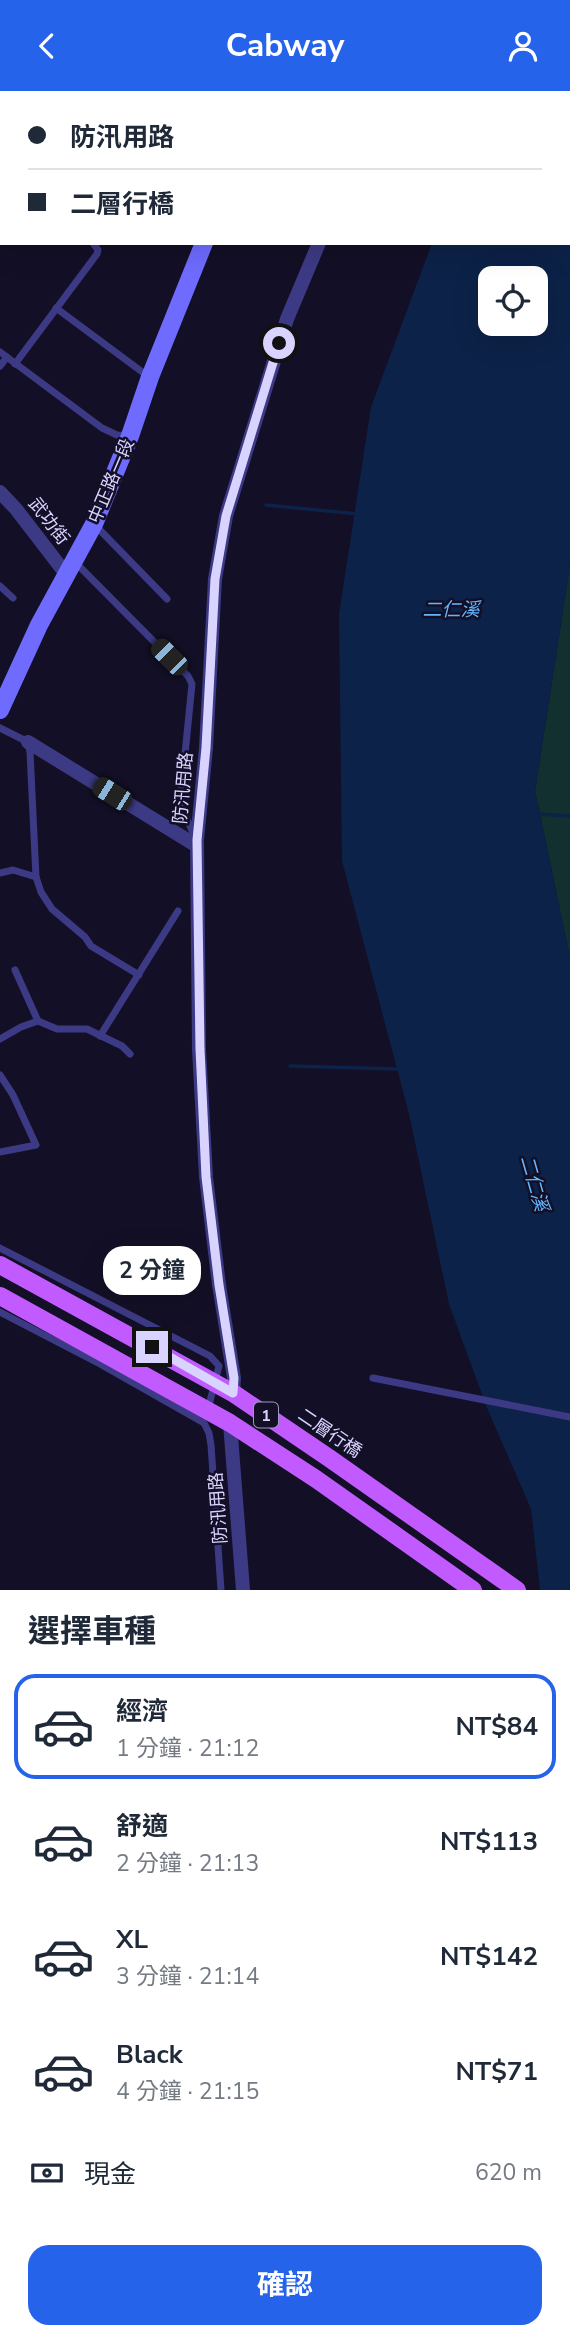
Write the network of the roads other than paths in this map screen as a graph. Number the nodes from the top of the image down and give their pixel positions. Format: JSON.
{"nodes":[{"id":1,"x":94,"y":245,"type":"edge"},
{"id":2,"x":203,"y":245,"type":"edge"},
{"id":3,"x":318,"y":245,"type":"edge"},
{"id":4,"x":57,"y":309,"type":"junction"},
{"id":5,"x":0,"y":352,"type":"edge"},
{"id":6,"x":7,"y":357,"type":"junction"},
{"id":7,"x":15,"y":364,"type":"junction"},
{"id":8,"x":0,"y":366,"type":"edge"},
{"id":9,"x":150,"y":377,"type":"junction"},
{"id":10,"x":130,"y":436,"type":"junction"},
{"id":11,"x":0,"y":492,"type":"edge"},
{"id":12,"x":94,"y":524,"type":"junction"},
{"id":13,"x":70,"y":568,"type":"junction"},
{"id":14,"x":0,"y":586,"type":"edge"},
{"id":15,"x":13,"y":598,"type":"dead end"},
{"id":16,"x":167,"y":599,"type":"dead end"},
{"id":17,"x":1,"y":704,"type":"edge"},
{"id":18,"x":0,"y":728,"type":"edge"},
{"id":19,"x":28,"y":742,"type":"junction"},
{"id":20,"x":197,"y":843,"type":"junction"},
{"id":21,"x":0,"y":873,"type":"edge"},
{"id":22,"x":36,"y":877,"type":"junction"},
{"id":23,"x":178,"y":911,"type":"dead end"},
{"id":24,"x":15,"y":970,"type":"dead end"},
{"id":25,"x":139,"y":975,"type":"junction"},
{"id":26,"x":38,"y":1021,"type":"junction"},
{"id":27,"x":100,"y":1036,"type":"junction"},
{"id":28,"x":0,"y":1039,"type":"edge"},
{"id":29,"x":130,"y":1054,"type":"dead end"},
{"id":30,"x":0,"y":1075,"type":"edge"},
{"id":31,"x":0,"y":1152,"type":"edge"},
{"id":32,"x":0,"y":1248,"type":"edge"},
{"id":33,"x":0,"y":1265,"type":"edge"},
{"id":34,"x":0,"y":1296,"type":"edge"},
{"id":35,"x":0,"y":1312,"type":"edge"},
{"id":36,"x":373,"y":1378,"type":"dead end"},
{"id":37,"x":233,"y":1393,"type":"junction"},
{"id":38,"x":570,"y":1417,"type":"edge"},
{"id":39,"x":204,"y":1423,"type":"junction"},
{"id":40,"x":230,"y":1423,"type":"junction"},
{"id":41,"x":221,"y":1590,"type":"edge"},
{"id":42,"x":243,"y":1590,"type":"edge"},
{"id":43,"x":473,"y":1590,"type":"edge"},
{"id":44,"x":517,"y":1590,"type":"edge"}],
"edges":[{"from":1,"to":4,"type":"lane"},
{"from":2,"to":9,"type":"street","name":"中正路一段"},
{"from":3,"to":20,"type":"street","name":"防汛用路"},
{"from":4,"to":7,"type":"lane"},
{"from":4,"to":9,"type":"lane"},
{"from":5,"to":6,"type":"lane"},
{"from":6,"to":7,"type":"lane"},
{"from":6,"to":8,"type":"lane"},
{"from":7,"to":10,"type":"lane"},
{"from":9,"to":10,"type":"street","name":"中正路一段"},
{"from":10,"to":12,"type":"street","name":"中正路一段"},
{"from":11,"to":13,"type":"street","name":"武功街"},
{"from":12,"to":13,"type":"street","name":"中正路一段"},
{"from":12,"to":16,"type":"lane"},
{"from":13,"to":17,"type":"street","name":"中正路一段"},
{"from":13,"to":20,"type":"lane"},
{"from":14,"to":15,"type":"lane"},
{"from":18,"to":19,"type":"lane"},
{"from":19,"to":20,"type":"street"},
{"from":19,"to":22,"type":"lane"},
{"from":20,"to":37,"type":"street","name":"防汛用路"},
{"from":21,"to":22,"type":"lane"},
{"from":22,"to":25,"type":"lane"},
{"from":23,"to":25,"type":"lane"},
{"from":24,"to":26,"type":"lane"},
{"from":25,"to":27,"type":"lane"},
{"from":26,"to":27,"type":"lane"},
{"from":26,"to":28,"type":"lane"},
{"from":27,"to":29,"type":"lane"},
{"from":30,"to":31,"type":"lane"},
{"from":32,"to":39,"type":"lane"},
{"from":33,"to":37,"type":"main road","name":"二層行橋","number":"1","bridge":true},
{"from":34,"to":40,"type":"main road","number":"1","bridge":true},
{"from":35,"to":39,"type":"lane"},
{"from":36,"to":38,"type":"lane"},
{"from":37,"to":44,"type":"main road","name":"二層行橋","number":"1","bridge":true},
{"from":39,"to":41,"type":"lane"},
{"from":40,"to":42,"type":"street","name":"防汛用路"},
{"from":40,"to":43,"type":"main road","number":"1","bridge":true}]}
